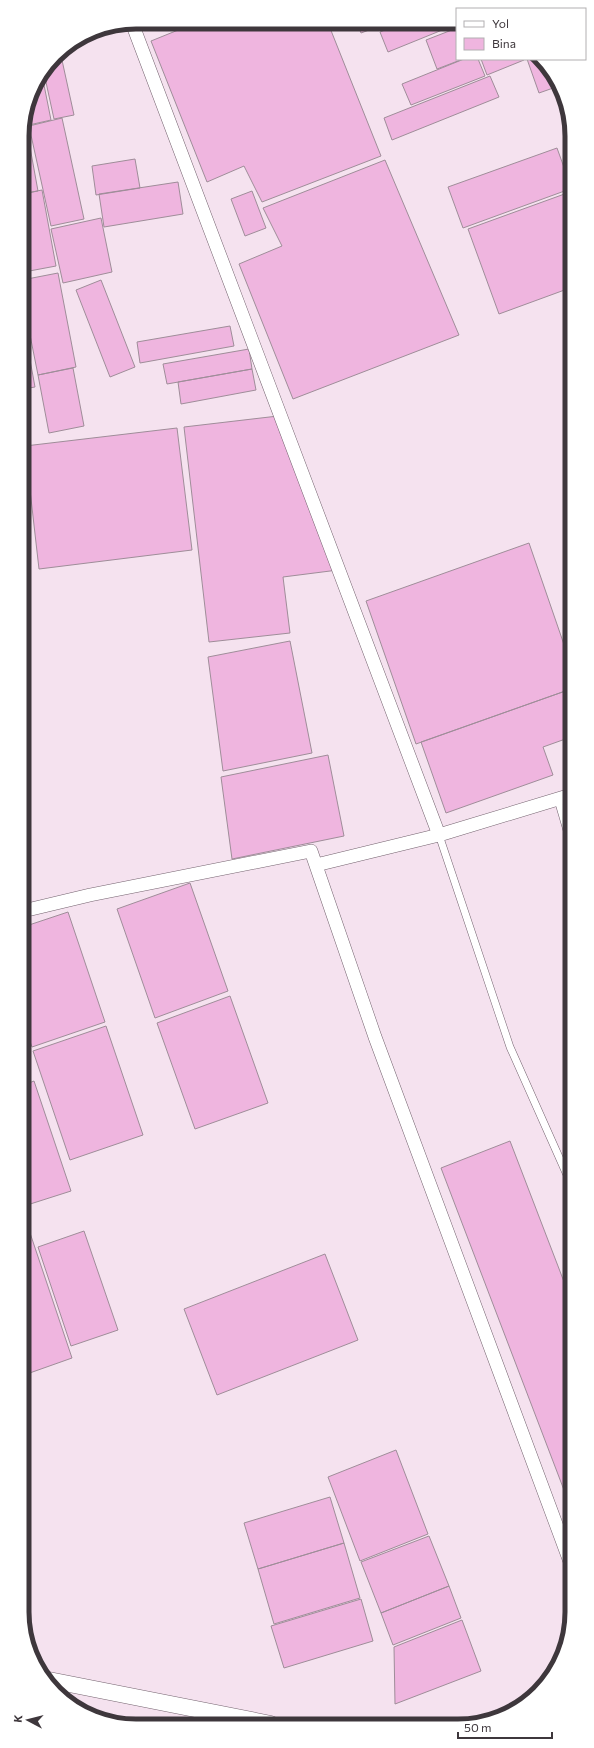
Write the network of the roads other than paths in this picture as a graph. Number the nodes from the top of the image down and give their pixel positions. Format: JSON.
{"nodes":[{"id":1,"x":134,"y":29,"type":"edge"},
{"id":2,"x":565,"y":797,"type":"edge"},
{"id":3,"x":558,"y":800,"type":"junction"},
{"id":4,"x":565,"y":824,"type":"edge"},
{"id":5,"x":439,"y":835,"type":"junction"},
{"id":6,"x":316,"y":865,"type":"junction"},
{"id":7,"x":29,"y":910,"type":"edge"},
{"id":8,"x":565,"y":1171,"type":"edge"},
{"id":9,"x":565,"y":1548,"type":"edge"},
{"id":10,"x":54,"y":1681,"type":"edge"},
{"id":11,"x":246,"y":1719,"type":"edge"}],
"edges":[{"from":1,"to":5,"type":"street"},
{"from":2,"to":3,"type":"street"},
{"from":3,"to":4,"type":"lane"},
{"from":3,"to":5,"type":"street"},
{"from":5,"to":6,"type":"street"},
{"from":5,"to":8,"type":"lane"},
{"from":6,"to":7,"type":"street"},
{"from":6,"to":9,"type":"street"},
{"from":10,"to":11,"type":"street"}]}
